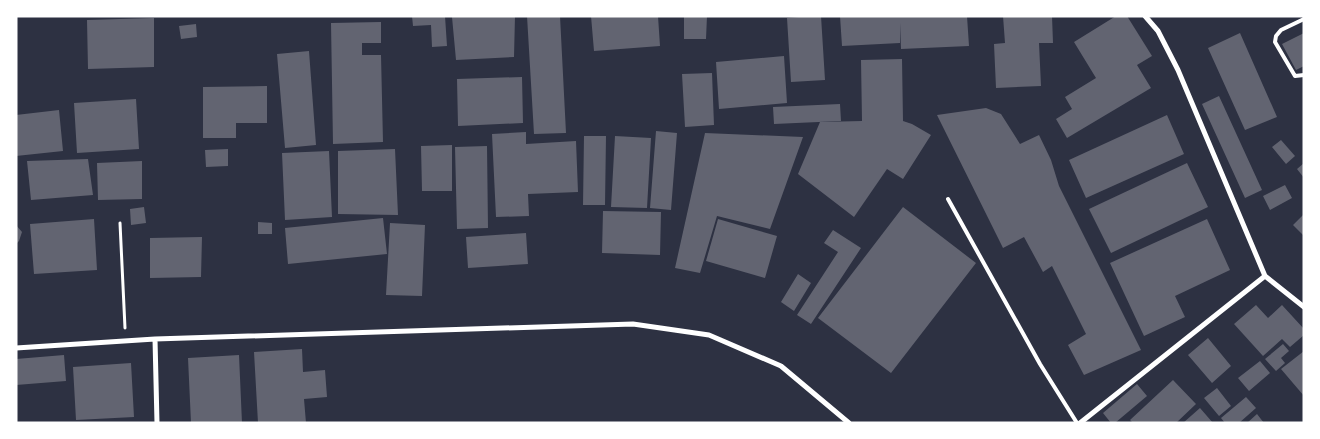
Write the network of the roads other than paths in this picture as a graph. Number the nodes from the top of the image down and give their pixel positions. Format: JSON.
{"nodes":[{"id":1,"x":1145,"y":16,"type":"edge"},
{"id":2,"x":1304,"y":19,"type":"edge"},
{"id":3,"x":1304,"y":76,"type":"edge"},
{"id":4,"x":948,"y":199,"type":"dead end"},
{"id":5,"x":1265,"y":276,"type":"junction"},
{"id":6,"x":1304,"y":307,"type":"edge"},
{"id":7,"x":155,"y":339,"type":"junction"},
{"id":8,"x":16,"y":348,"type":"edge"},
{"id":9,"x":1087,"y":418,"type":"junction"},
{"id":10,"x":157,"y":423,"type":"edge"},
{"id":11,"x":849,"y":423,"type":"edge"},
{"id":12,"x":1078,"y":423,"type":"edge"},
{"id":13,"x":1091,"y":423,"type":"edge"}],
"edges":[{"from":1,"to":5,"type":"street"},
{"from":2,"to":3,"type":"lane"},
{"from":4,"to":12,"type":"lane"},
{"from":5,"to":6,"type":"street"},
{"from":5,"to":9,"type":"street"},
{"from":7,"to":8,"type":"street"},
{"from":7,"to":10,"type":"street"},
{"from":7,"to":11,"type":"street"},
{"from":9,"to":12,"type":"street"},
{"from":9,"to":13,"type":"street"}]}
